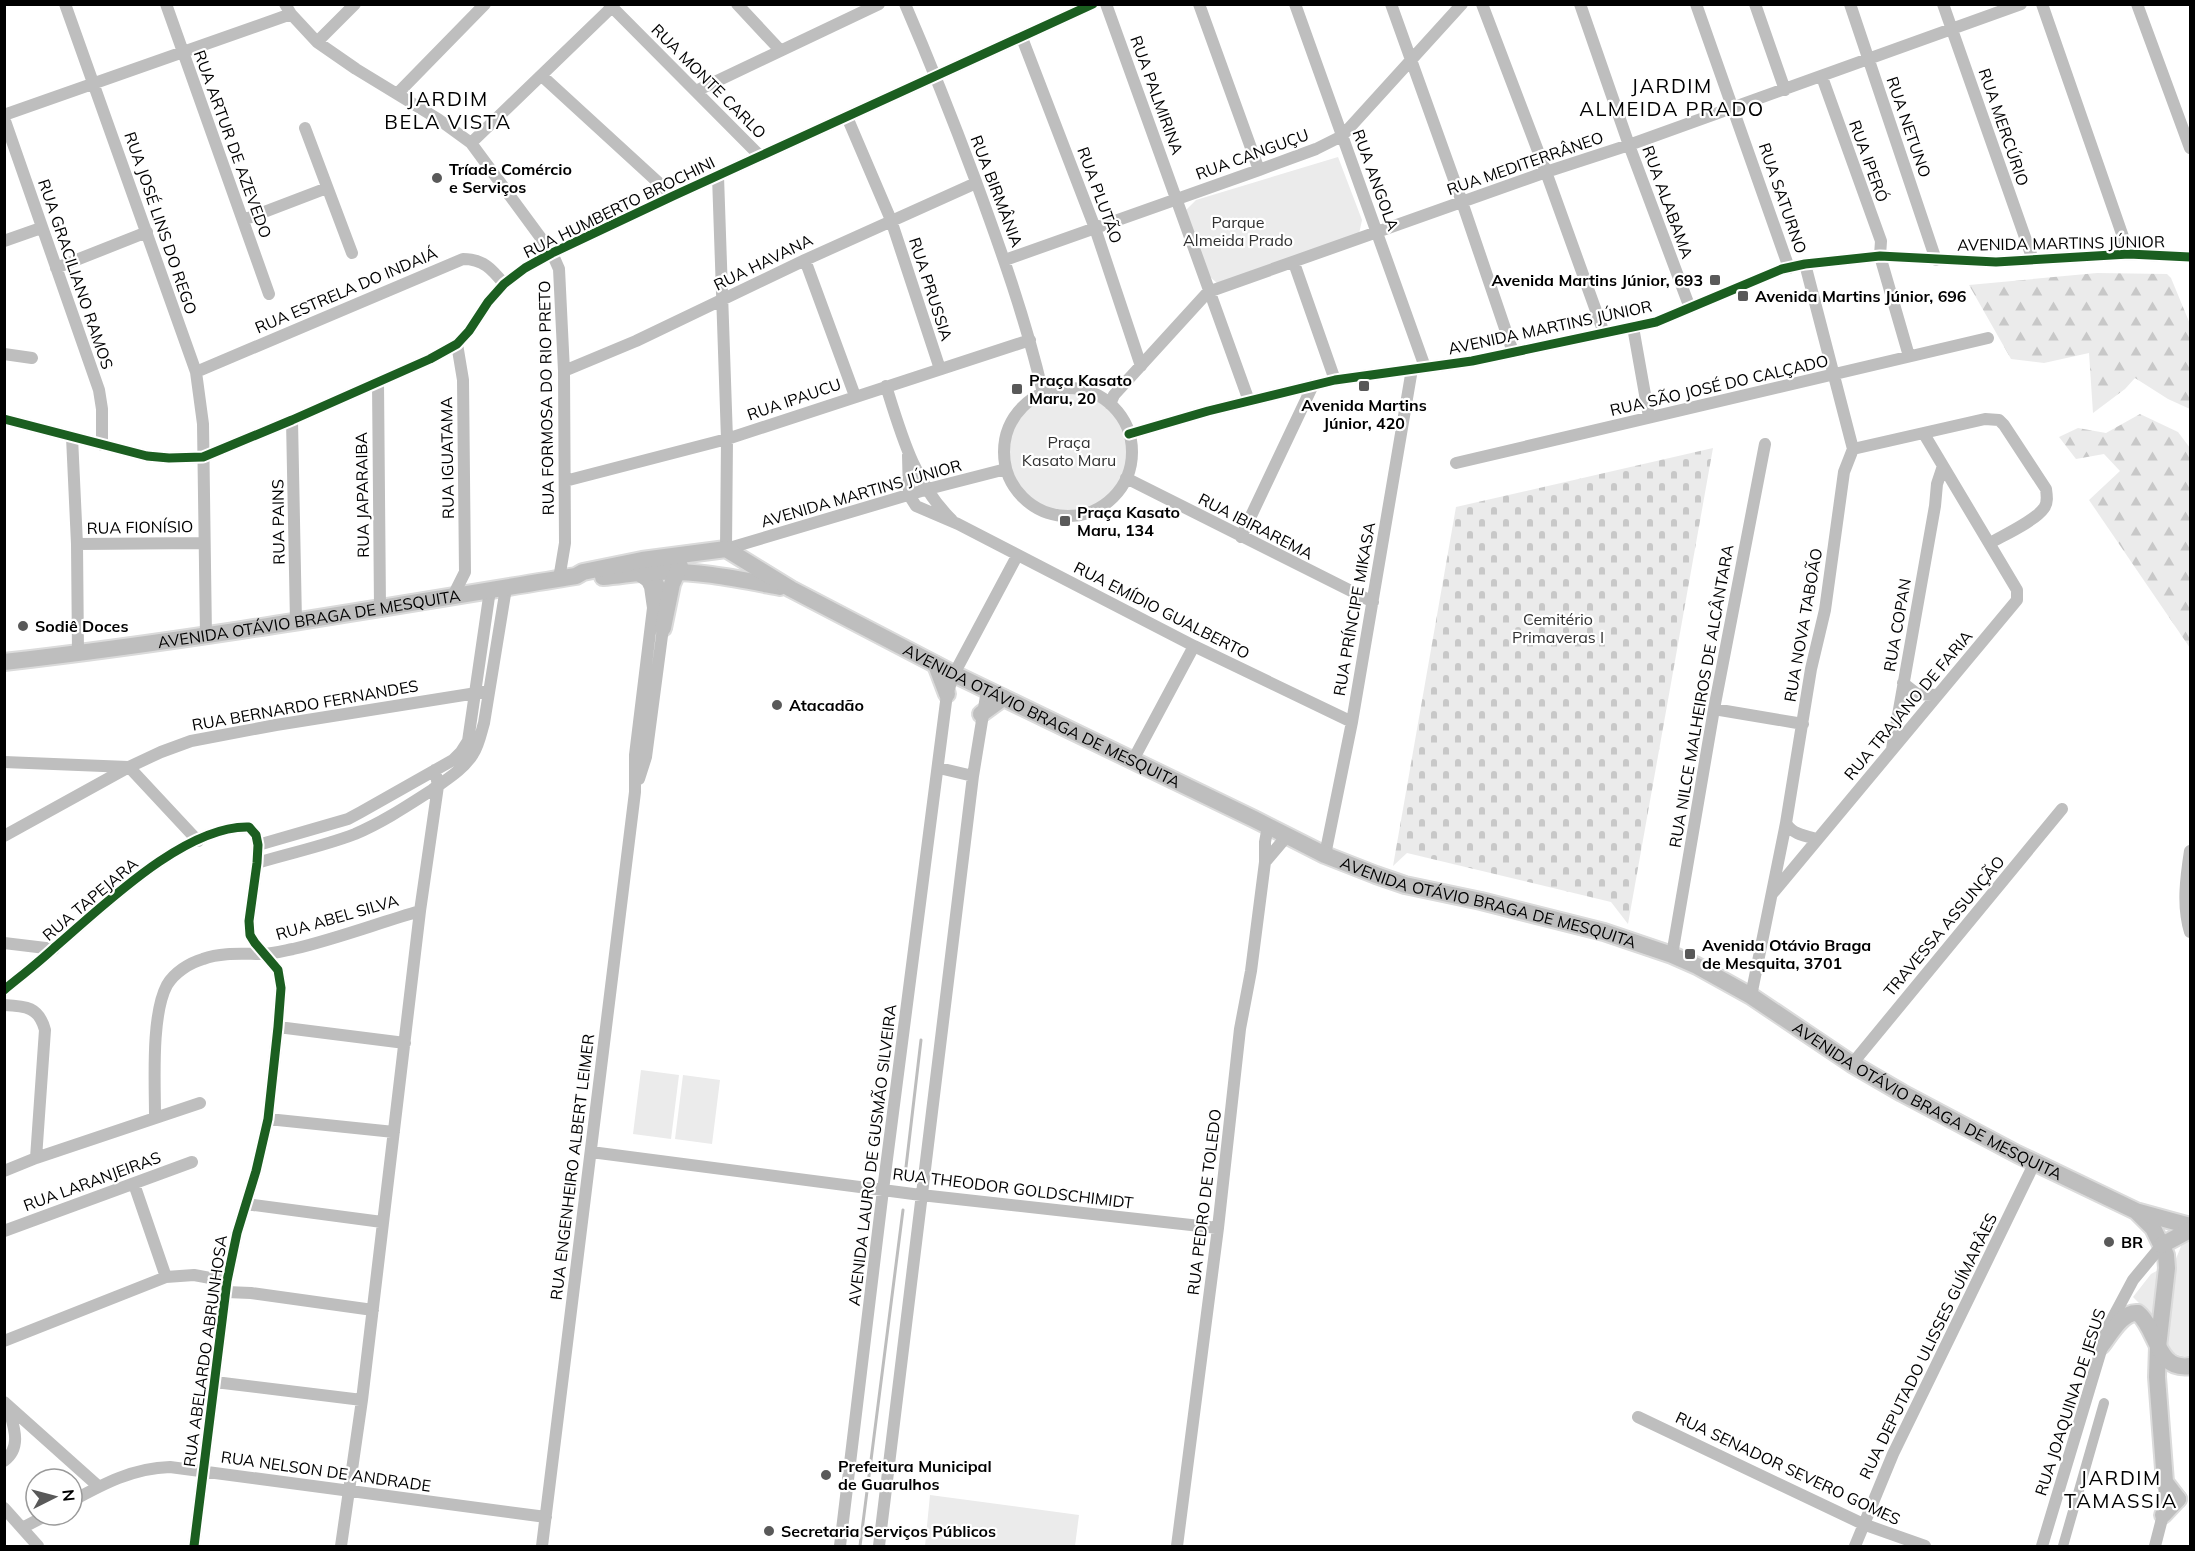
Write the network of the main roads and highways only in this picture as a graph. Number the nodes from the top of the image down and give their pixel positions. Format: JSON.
{"nodes":[{"id":1,"x":726,"y":549,"type":"junction"},
{"id":2,"x":644,"y":568,"type":"junction"},
{"id":3,"x":678,"y":569,"type":"junction"},
{"id":4,"x":791,"y":589,"type":"junction"},
{"id":5,"x":663,"y":628,"type":"road end"},
{"id":6,"x":4,"y":662,"type":"edge"},
{"id":7,"x":936,"y":665,"type":"junction"},
{"id":8,"x":947,"y":694,"type":"road end"},
{"id":9,"x":1003,"y":698,"type":"junction"},
{"id":10,"x":981,"y":714,"type":"road end"},
{"id":11,"x":2136,"y":1210,"type":"junction"},
{"id":12,"x":2190,"y":1228,"type":"edge"},
{"id":13,"x":2162,"y":1245,"type":"junction"},
{"id":14,"x":2102,"y":1346,"type":"road end"},
{"id":15,"x":2158,"y":1347,"type":"junction"},
{"id":16,"x":2190,"y":1366,"type":"edge"},
{"id":17,"x":2184,"y":1498,"type":"edge"},
{"id":18,"x":2163,"y":1515,"type":"road end"}],
"edges":[{"from":1,"to":2,"type":"main road","name":"AVENIDA OTÁVIO BRAGA DE MESQUITA"},
{"from":1,"to":3,"type":"main road"},
{"from":1,"to":4,"type":"main road","name":"AVENIDA OTÁVIO BRAGA DE MESQUITA"},
{"from":2,"to":3,"type":"main road"},
{"from":2,"to":6,"type":"main road","name":"AVENIDA OTÁVIO BRAGA DE MESQUITA"},
{"from":3,"to":4,"type":"main road","name":"AVENIDA OTÁVIO BRAGA DE MESQUITA"},
{"from":3,"to":5,"type":"main road"},
{"from":4,"to":7,"type":"main road","name":"AVENIDA OTÁVIO BRAGA DE MESQUITA"},
{"from":7,"to":8,"type":"main road"},
{"from":7,"to":9,"type":"main road","name":"AVENIDA OTÁVIO BRAGA DE MESQUITA"},
{"from":9,"to":10,"type":"main road"},
{"from":9,"to":11,"type":"main road","name":"AVENIDA OTÁVIO BRAGA DE MESQUITA"},
{"from":11,"to":12,"type":"main road"},
{"from":11,"to":13,"type":"main road","name":"AVENIDA OTÁVIO BRAGA DE MESQUITA"},
{"from":12,"to":13,"type":"main road"},
{"from":13,"to":15,"type":"main road"},
{"from":14,"to":15,"type":"main road"},
{"from":15,"to":16,"type":"main road"},
{"from":15,"to":17,"type":"main road"},
{"from":17,"to":18,"type":"main road"}]}
